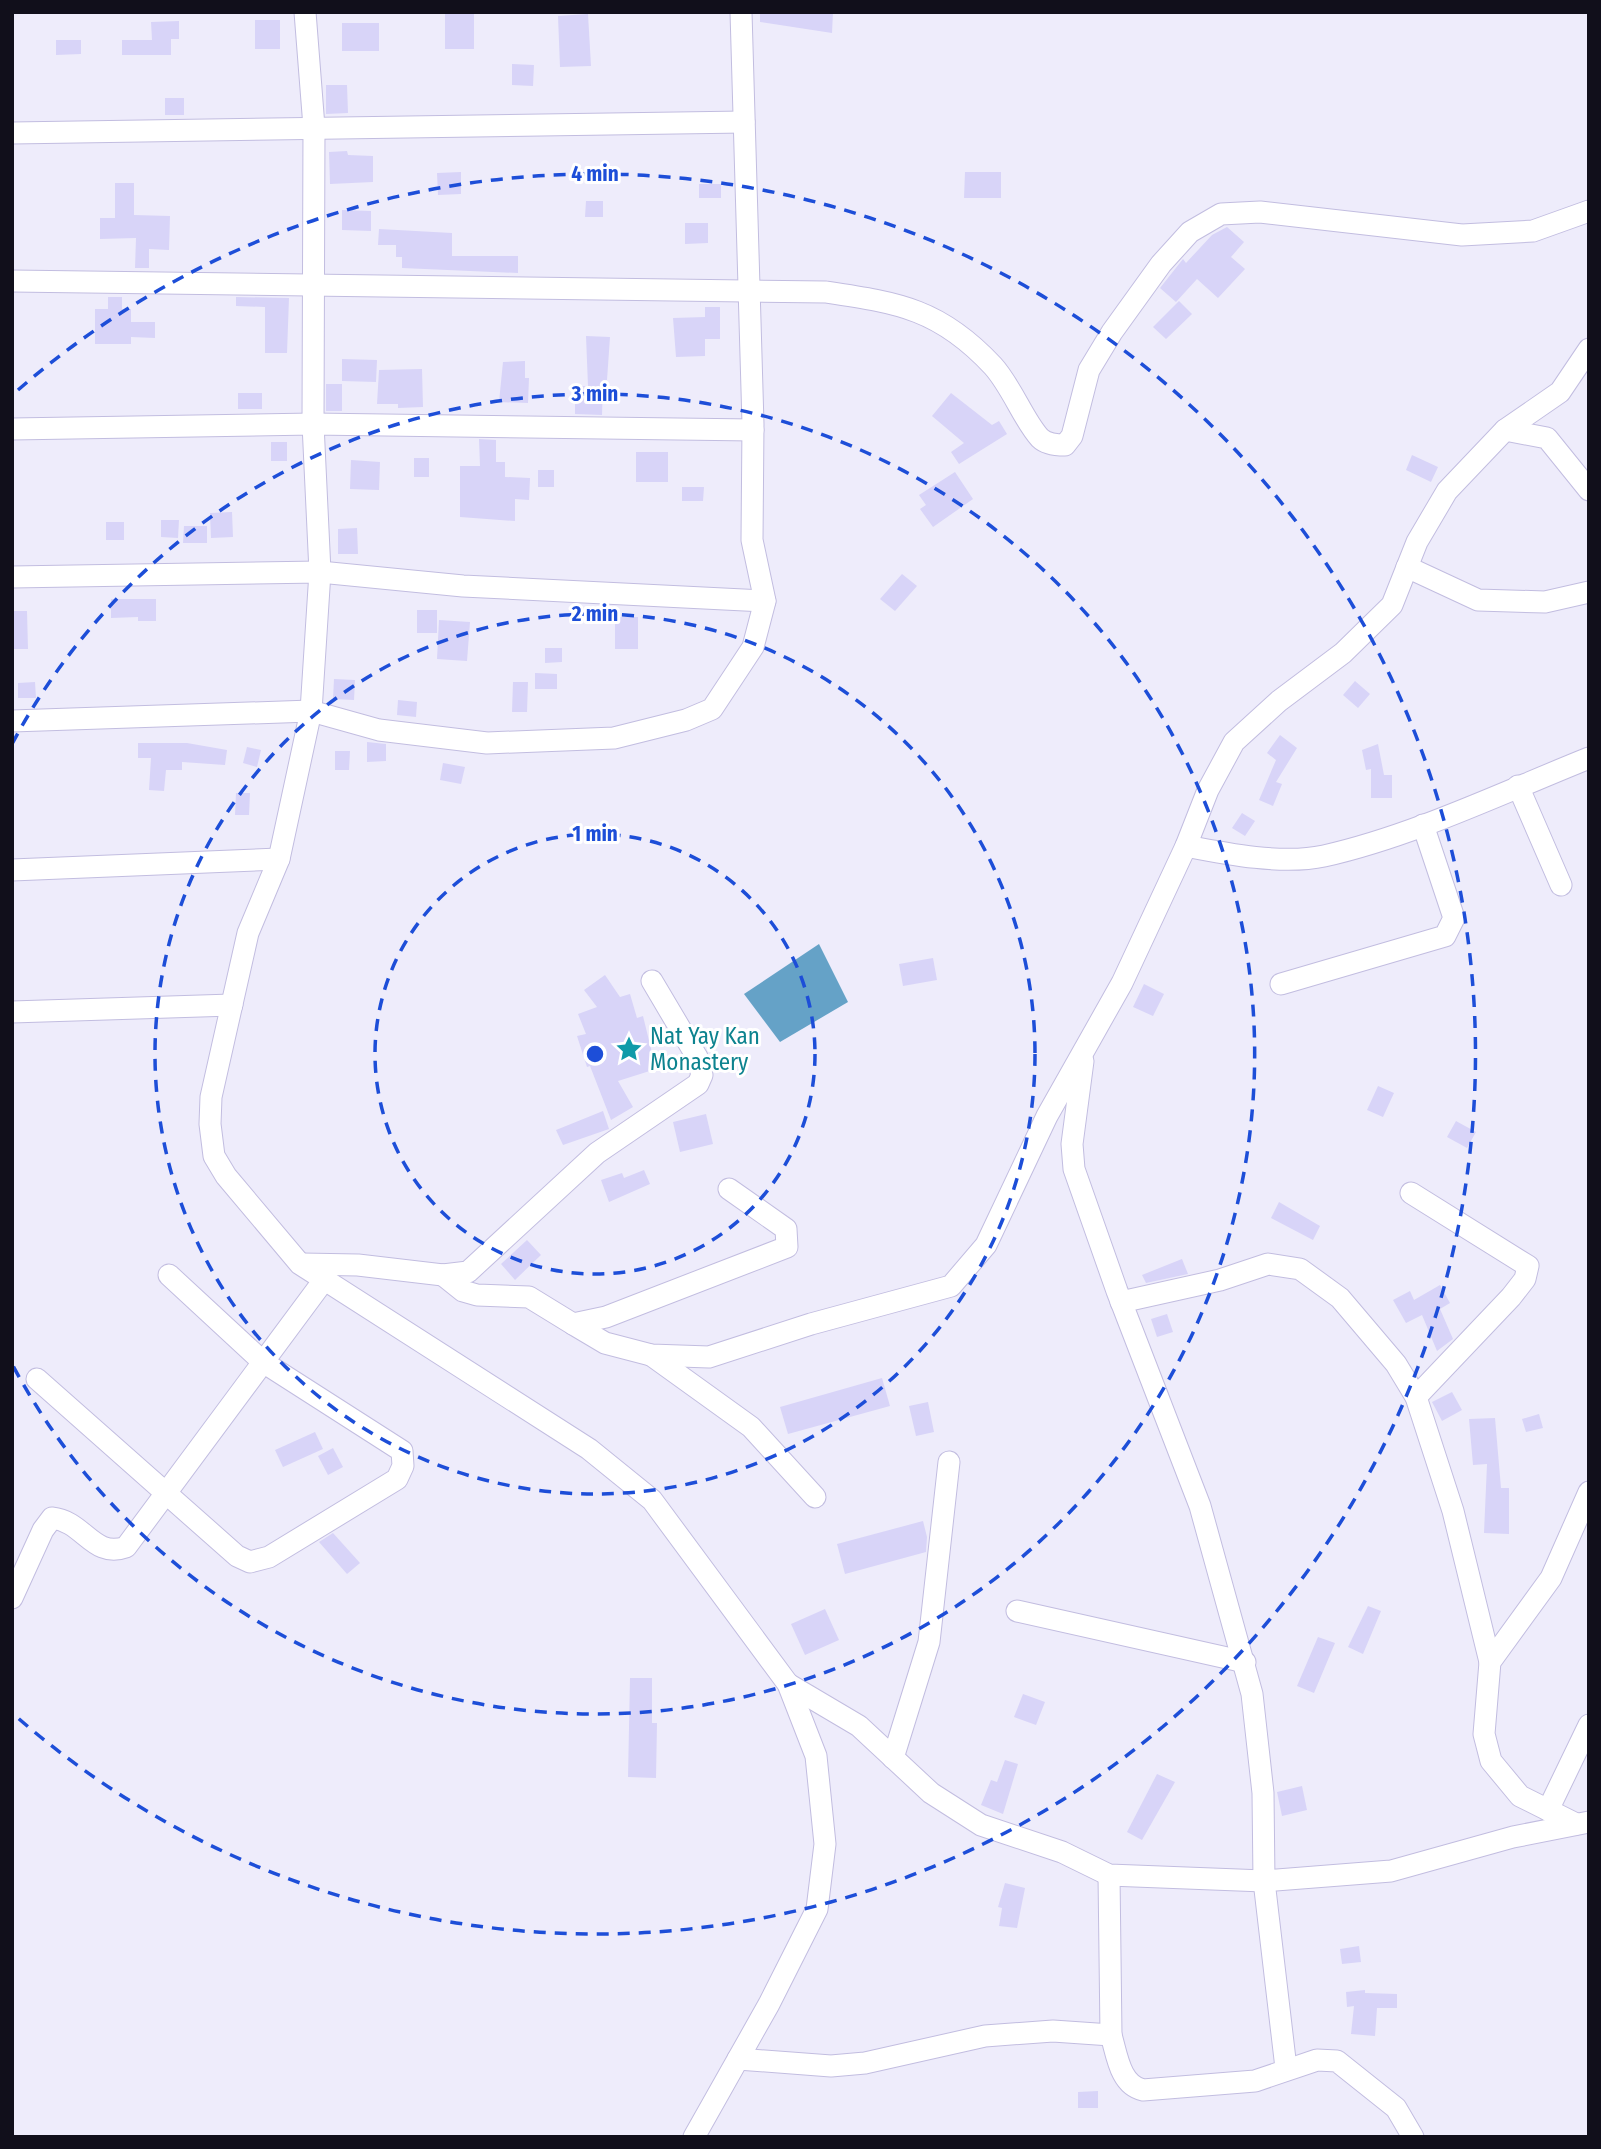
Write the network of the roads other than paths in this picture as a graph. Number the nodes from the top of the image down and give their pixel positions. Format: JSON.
{"nodes":[{"id":1,"x":305,"y":12,"type":"edge"},
{"id":2,"x":741,"y":12,"type":"edge"},
{"id":3,"x":744,"y":122,"type":"junction"},
{"id":4,"x":314,"y":127,"type":"junction"},
{"id":5,"x":12,"y":133,"type":"edge"},
{"id":6,"x":1589,"y":211,"type":"edge"},
{"id":7,"x":12,"y":281,"type":"edge"},
{"id":8,"x":315,"y":286,"type":"junction"},
{"id":9,"x":749,"y":293,"type":"junction"},
{"id":10,"x":1589,"y":349,"type":"edge"},
{"id":11,"x":313,"y":424,"type":"junction"},
{"id":12,"x":12,"y":429,"type":"edge"},
{"id":13,"x":753,"y":430,"type":"junction"},
{"id":14,"x":1505,"y":430,"type":"junction"},
{"id":15,"x":1589,"y":490,"type":"edge"},
{"id":16,"x":1407,"y":567,"type":"junction"},
{"id":17,"x":320,"y":572,"type":"junction"},
{"id":18,"x":12,"y":577,"type":"edge"},
{"id":19,"x":1589,"y":592,"type":"edge"},
{"id":20,"x":765,"y":601,"type":"junction"},
{"id":21,"x":311,"y":711,"type":"junction"},
{"id":22,"x":12,"y":721,"type":"edge"},
{"id":23,"x":1589,"y":758,"type":"edge"},
{"id":24,"x":1518,"y":786,"type":"junction"},
{"id":25,"x":1423,"y":825,"type":"junction"},
{"id":26,"x":1186,"y":846,"type":"junction"},
{"id":27,"x":279,"y":859,"type":"junction"},
{"id":28,"x":12,"y":870,"type":"edge"},
{"id":29,"x":1561,"y":885,"type":"dead end"},
{"id":30,"x":652,"y":981,"type":"dead end"},
{"id":31,"x":1281,"y":984,"type":"dead end"},
{"id":32,"x":232,"y":1005,"type":"junction"},
{"id":33,"x":12,"y":1012,"type":"edge"},
{"id":34,"x":1084,"y":1052,"type":"junction"},
{"id":35,"x":729,"y":1189,"type":"dead end"},
{"id":36,"x":1411,"y":1193,"type":"dead end"},
{"id":37,"x":300,"y":1264,"type":"junction"},
{"id":38,"x":169,"y":1275,"type":"dead end"},
{"id":39,"x":443,"y":1275,"type":"junction"},
{"id":40,"x":324,"y":1280,"type":"junction"},
{"id":41,"x":1121,"y":1302,"type":"junction"},
{"id":42,"x":573,"y":1324,"type":"junction"},
{"id":43,"x":651,"y":1355,"type":"junction"},
{"id":44,"x":263,"y":1362,"type":"junction"},
{"id":45,"x":37,"y":1379,"type":"dead end"},
{"id":46,"x":1416,"y":1397,"type":"junction"},
{"id":47,"x":949,"y":1462,"type":"dead end"},
{"id":48,"x":1589,"y":1492,"type":"edge"},
{"id":49,"x":165,"y":1494,"type":"junction"},
{"id":50,"x":815,"y":1497,"type":"dead end"},
{"id":51,"x":12,"y":1598,"type":"edge"},
{"id":52,"x":1017,"y":1611,"type":"dead end"},
{"id":53,"x":1245,"y":1662,"type":"junction"},
{"id":54,"x":1490,"y":1662,"type":"junction"},
{"id":55,"x":788,"y":1684,"type":"junction"},
{"id":56,"x":1589,"y":1725,"type":"edge"},
{"id":57,"x":893,"y":1758,"type":"junction"},
{"id":58,"x":1548,"y":1810,"type":"junction"},
{"id":59,"x":1582,"y":1823,"type":"edge"},
{"id":60,"x":1109,"y":1875,"type":"junction"},
{"id":61,"x":1264,"y":1881,"type":"junction"},
{"id":62,"x":1111,"y":2035,"type":"junction"},
{"id":63,"x":738,"y":2059,"type":"junction"},
{"id":64,"x":1286,"y":2068,"type":"junction"},
{"id":65,"x":694,"y":2137,"type":"edge"},
{"id":66,"x":1413,"y":2137,"type":"edge"}],
"edges":[{"from":1,"to":4,"type":"street"},
{"from":2,"to":3,"type":"street"},
{"from":3,"to":4,"type":"street"},
{"from":3,"to":9,"type":"street"},
{"from":4,"to":5,"type":"street"},
{"from":4,"to":8,"type":"street"},
{"from":6,"to":9,"type":"street"},
{"from":7,"to":8,"type":"street"},
{"from":8,"to":9,"type":"street"},
{"from":8,"to":11,"type":"street"},
{"from":9,"to":13,"type":"street"},
{"from":10,"to":14,"type":"street"},
{"from":11,"to":12,"type":"street"},
{"from":11,"to":13,"type":"street"},
{"from":11,"to":17,"type":"street"},
{"from":13,"to":20,"type":"street"},
{"from":14,"to":15,"type":"street"},
{"from":14,"to":16,"type":"street"},
{"from":16,"to":19,"type":"street"},
{"from":16,"to":26,"type":"street"},
{"from":17,"to":18,"type":"street"},
{"from":17,"to":20,"type":"street"},
{"from":17,"to":21,"type":"street"},
{"from":20,"to":21,"type":"street"},
{"from":21,"to":22,"type":"street"},
{"from":21,"to":27,"type":"street"},
{"from":23,"to":24,"type":"street"},
{"from":24,"to":25,"type":"street"},
{"from":24,"to":29,"type":"street"},
{"from":25,"to":26,"type":"street"},
{"from":25,"to":31,"type":"street"},
{"from":26,"to":34,"type":"street"},
{"from":27,"to":28,"type":"street"},
{"from":27,"to":32,"type":"street"},
{"from":30,"to":39,"type":"street"},
{"from":32,"to":33,"type":"street"},
{"from":32,"to":37,"type":"street"},
{"from":34,"to":41,"type":"street"},
{"from":34,"to":43,"type":"street"},
{"from":35,"to":42,"type":"street"},
{"from":36,"to":46,"type":"street"},
{"from":37,"to":39,"type":"street"},
{"from":37,"to":40,"type":"street"},
{"from":38,"to":44,"type":"street"},
{"from":39,"to":42,"type":"street"},
{"from":40,"to":44,"type":"street"},
{"from":40,"to":55,"type":"street"},
{"from":41,"to":46,"type":"street"},
{"from":41,"to":53,"type":"street"},
{"from":42,"to":43,"type":"street"},
{"from":43,"to":50,"type":"street"},
{"from":44,"to":49,"type":"street"},
{"from":44,"to":49,"type":"street"},
{"from":45,"to":49,"type":"street"},
{"from":46,"to":54,"type":"street"},
{"from":47,"to":57,"type":"street"},
{"from":48,"to":54,"type":"street"},
{"from":49,"to":51,"type":"street"},
{"from":52,"to":53,"type":"street"},
{"from":53,"to":61,"type":"street"},
{"from":54,"to":58,"type":"street"},
{"from":55,"to":57,"type":"street"},
{"from":55,"to":63,"type":"street"},
{"from":56,"to":58,"type":"street"},
{"from":57,"to":60,"type":"street"},
{"from":58,"to":59,"type":"street"},
{"from":59,"to":61,"type":"street"},
{"from":60,"to":61,"type":"street"},
{"from":60,"to":62,"type":"street"},
{"from":61,"to":64,"type":"street"},
{"from":62,"to":63,"type":"street"},
{"from":62,"to":64,"type":"street"},
{"from":63,"to":65,"type":"street"},
{"from":64,"to":66,"type":"street"}]}
